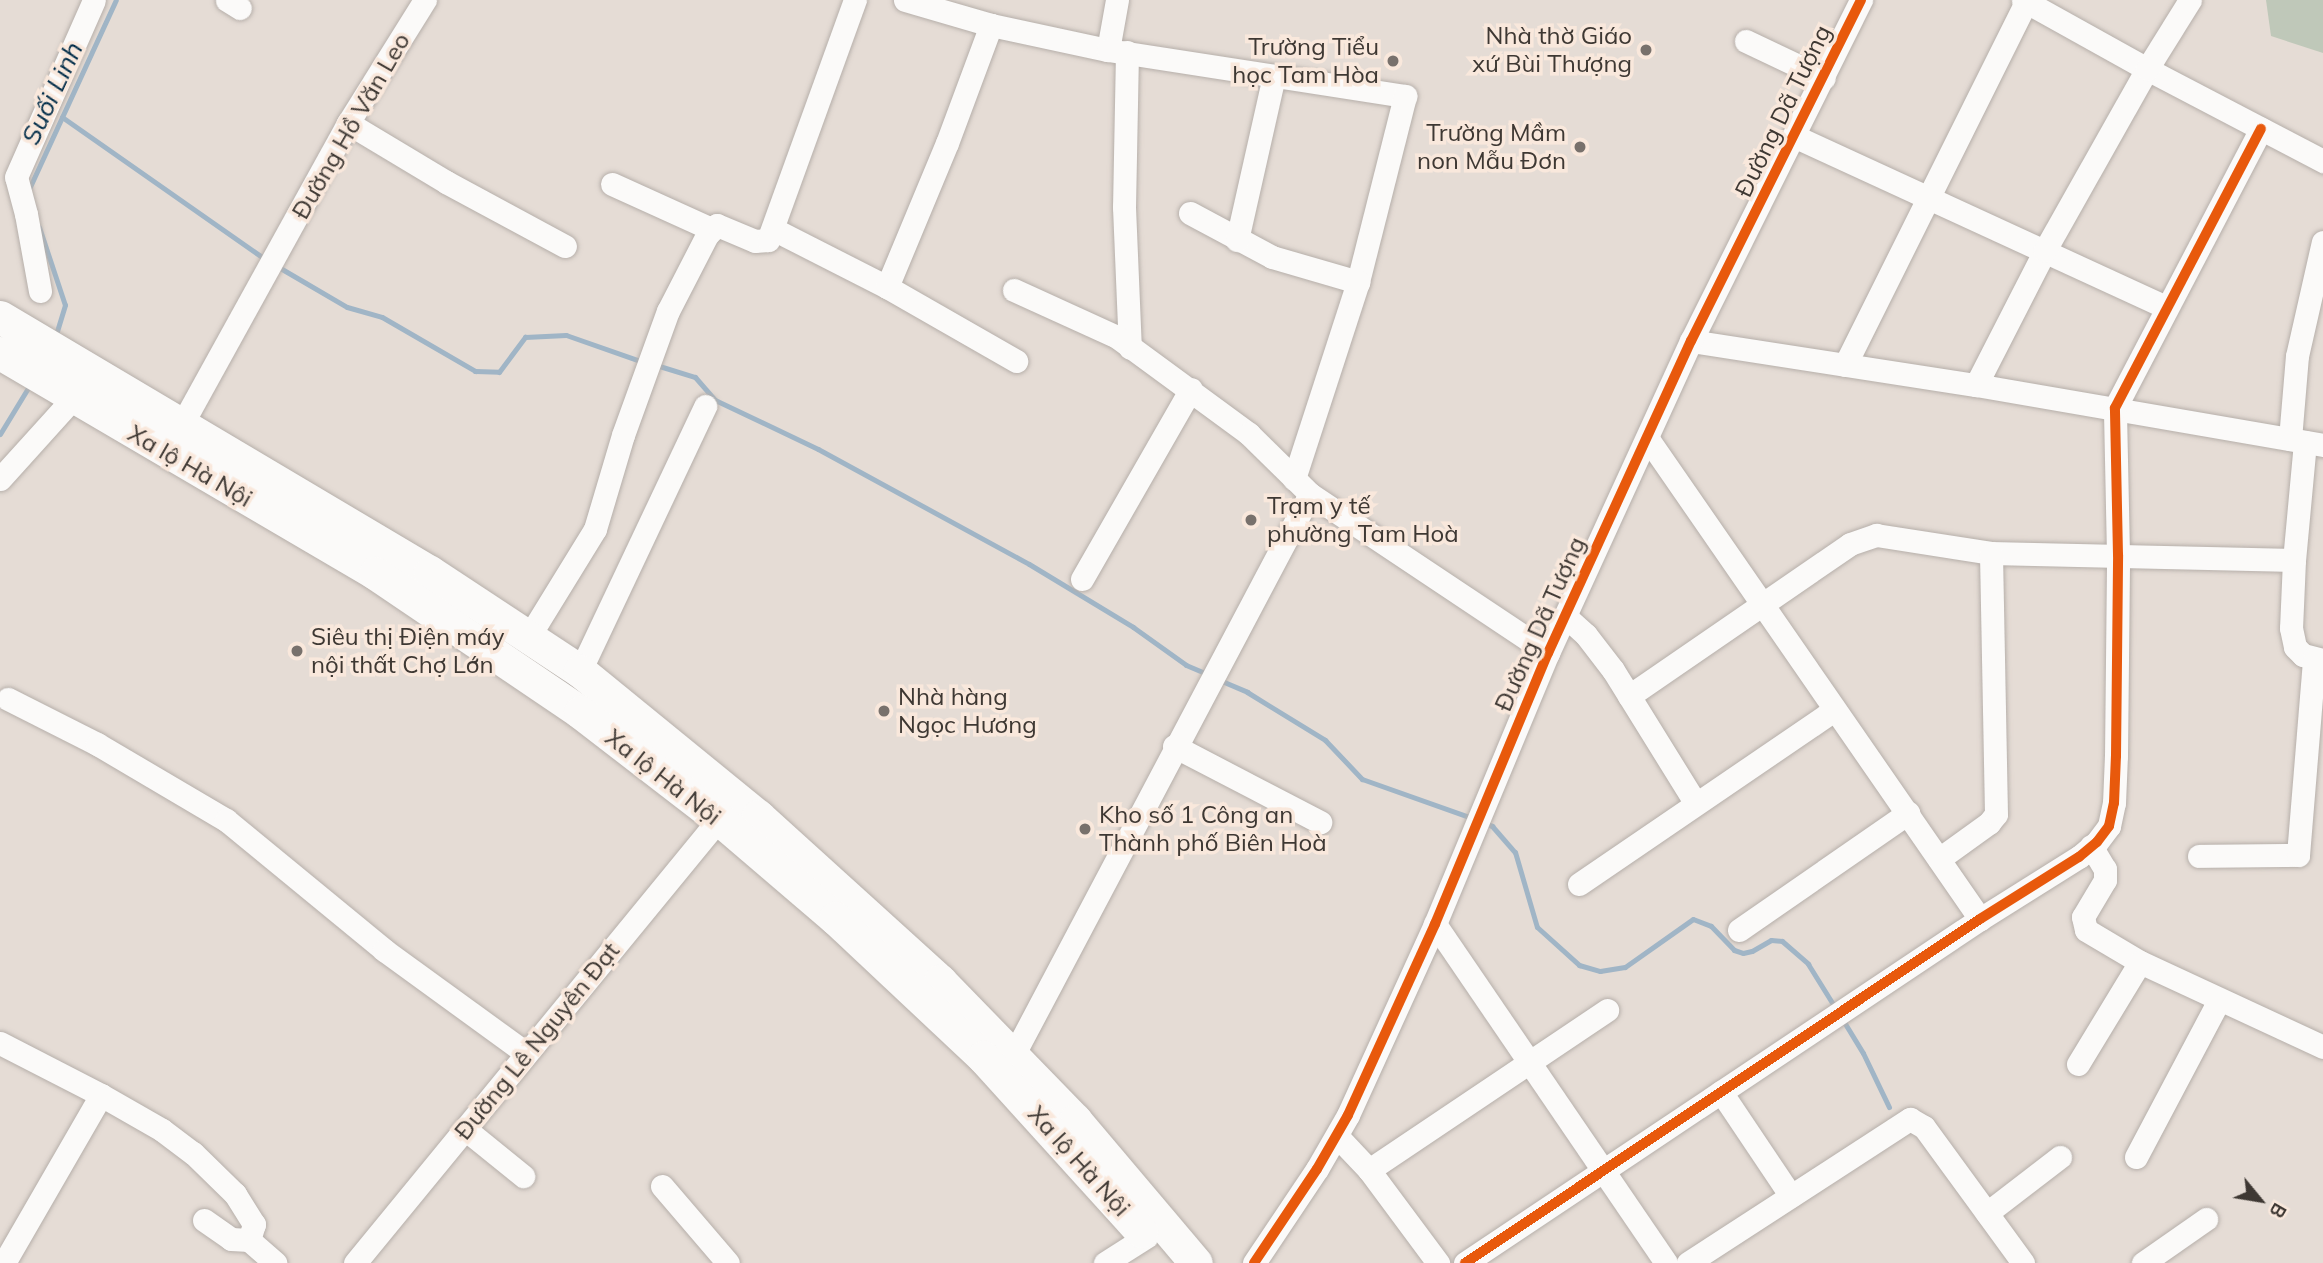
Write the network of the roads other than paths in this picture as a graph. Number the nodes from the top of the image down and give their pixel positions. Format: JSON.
{"nodes":[{"id":1,"x":94,"y":0,"type":"edge"},
{"id":2,"x":425,"y":0,"type":"edge"},
{"id":3,"x":855,"y":0,"type":"edge"},
{"id":4,"x":905,"y":0,"type":"edge"},
{"id":5,"x":1117,"y":0,"type":"edge"},
{"id":6,"x":1861,"y":0,"type":"edge"},
{"id":7,"x":2190,"y":0,"type":"edge"},
{"id":8,"x":2024,"y":1,"type":"edge"},
{"id":9,"x":990,"y":25,"type":"junction"},
{"id":10,"x":1746,"y":41,"type":"dead end"},
{"id":11,"x":1118,"y":51,"type":"junction"},
{"id":12,"x":2147,"y":69,"type":"junction"},
{"id":13,"x":1274,"y":76,"type":"junction"},
{"id":14,"x":1824,"y":78,"type":"junction"},
{"id":15,"x":348,"y":123,"type":"junction"},
{"id":16,"x":2262,"y":130,"type":"junction"},
{"id":17,"x":1794,"y":136,"type":"junction"},
{"id":18,"x":2323,"y":160,"type":"edge"},
{"id":19,"x":612,"y":184,"type":"dead end"},
{"id":20,"x":1928,"y":197,"type":"junction"},
{"id":21,"x":1190,"y":213,"type":"dead end"},
{"id":22,"x":711,"y":229,"type":"junction"},
{"id":23,"x":773,"y":229,"type":"junction"},
{"id":24,"x":1237,"y":240,"type":"junction"},
{"id":25,"x":2323,"y":242,"type":"edge"},
{"id":26,"x":565,"y":246,"type":"dead end"},
{"id":27,"x":2045,"y":250,"type":"junction"},
{"id":28,"x":1359,"y":282,"type":"junction"},
{"id":29,"x":887,"y":287,"type":"junction"},
{"id":30,"x":1014,"y":290,"type":"dead end"},
{"id":31,"x":40,"y":291,"type":"dead end"},
{"id":32,"x":2165,"y":307,"type":"junction"},
{"id":33,"x":5,"y":332,"type":"edge"},
{"id":34,"x":1691,"y":341,"type":"junction"},
{"id":35,"x":1130,"y":348,"type":"junction"},
{"id":36,"x":1016,"y":361,"type":"dead end"},
{"id":37,"x":1845,"y":365,"type":"junction"},
{"id":38,"x":81,"y":383,"type":"junction"},
{"id":39,"x":1976,"y":386,"type":"junction"},
{"id":40,"x":1191,"y":389,"type":"junction"},
{"id":41,"x":705,"y":406,"type":"dead end"},
{"id":42,"x":2115,"y":408,"type":"junction"},
{"id":43,"x":182,"y":425,"type":"junction"},
{"id":44,"x":1647,"y":439,"type":"junction"},
{"id":45,"x":2306,"y":442,"type":"edge"},
{"id":46,"x":0,"y":479,"type":"edge"},
{"id":47,"x":1302,"y":487,"type":"junction"},
{"id":48,"x":1990,"y":553,"type":"junction"},
{"id":49,"x":2118,"y":555,"type":"junction"},
{"id":50,"x":2294,"y":560,"type":"junction"},
{"id":51,"x":1082,"y":579,"type":"dead end"},
{"id":52,"x":1762,"y":606,"type":"junction"},
{"id":53,"x":1565,"y":616,"type":"junction"},
{"id":54,"x":528,"y":638,"type":"junction"},
{"id":55,"x":1548,"y":653,"type":"junction"},
{"id":56,"x":2318,"y":659,"type":"edge"},
{"id":57,"x":580,"y":671,"type":"junction"},
{"id":58,"x":1629,"y":696,"type":"junction"},
{"id":59,"x":8,"y":699,"type":"dead end"},
{"id":60,"x":1835,"y":710,"type":"junction"},
{"id":61,"x":1174,"y":746,"type":"junction"},
{"id":62,"x":1695,"y":802,"type":"junction"},
{"id":63,"x":732,"y":812,"type":"junction"},
{"id":64,"x":1908,"y":813,"type":"junction"},
{"id":65,"x":1320,"y":822,"type":"dead end"},
{"id":66,"x":2091,"y":846,"type":"junction"},
{"id":67,"x":2199,"y":856,"type":"dead end"},
{"id":68,"x":1939,"y":859,"type":"junction"},
{"id":69,"x":1580,"y":884,"type":"dead end"},
{"id":70,"x":1980,"y":919,"type":"junction"},
{"id":71,"x":1435,"y":924,"type":"junction"},
{"id":72,"x":1739,"y":930,"type":"dead end"},
{"id":73,"x":2140,"y":962,"type":"junction"},
{"id":74,"x":2219,"y":1000,"type":"junction"},
{"id":75,"x":1607,"y":1010,"type":"dead end"},
{"id":76,"x":0,"y":1043,"type":"edge"},
{"id":77,"x":2323,"y":1047,"type":"edge"},
{"id":78,"x":526,"y":1053,"type":"junction"},
{"id":79,"x":1014,"y":1054,"type":"junction"},
{"id":80,"x":1529,"y":1060,"type":"junction"},
{"id":81,"x":2078,"y":1064,"type":"dead end"},
{"id":82,"x":1721,"y":1092,"type":"junction"},
{"id":83,"x":101,"y":1095,"type":"junction"},
{"id":84,"x":465,"y":1129,"type":"junction"},
{"id":85,"x":1337,"y":1136,"type":"junction"},
{"id":86,"x":2060,"y":1157,"type":"dead end"},
{"id":87,"x":2136,"y":1157,"type":"dead end"},
{"id":88,"x":1603,"y":1169,"type":"junction"},
{"id":89,"x":1369,"y":1170,"type":"junction"},
{"id":90,"x":523,"y":1176,"type":"dead end"},
{"id":91,"x":662,"y":1186,"type":"dead end"},
{"id":92,"x":1791,"y":1196,"type":"junction"},
{"id":93,"x":1987,"y":1213,"type":"junction"},
{"id":94,"x":2206,"y":1219,"type":"dead end"},
{"id":95,"x":204,"y":1220,"type":"dead end"},
{"id":96,"x":1146,"y":1237,"type":"junction"},
{"id":97,"x":249,"y":1240,"type":"junction"},
{"id":98,"x":4,"y":1263,"type":"edge"},
{"id":99,"x":275,"y":1263,"type":"edge"},
{"id":100,"x":355,"y":1263,"type":"edge"},
{"id":101,"x":728,"y":1263,"type":"edge"},
{"id":102,"x":1105,"y":1263,"type":"edge"},
{"id":103,"x":1167,"y":1263,"type":"edge"},
{"id":104,"x":1196,"y":1263,"type":"edge"},
{"id":105,"x":1254,"y":1263,"type":"edge"},
{"id":106,"x":1437,"y":1263,"type":"edge"},
{"id":107,"x":1465,"y":1263,"type":"edge"},
{"id":108,"x":1666,"y":1263,"type":"edge"},
{"id":109,"x":1688,"y":1263,"type":"edge"},
{"id":110,"x":2023,"y":1263,"type":"edge"},
{"id":111,"x":2143,"y":1263,"type":"edge"}],
"edges":[{"from":1,"to":31,"type":"street"},
{"from":2,"to":15,"type":"street","name":"Đường Hồ Văn Leo"},
{"from":3,"to":23,"type":"street"},
{"from":4,"to":9,"type":"street"},
{"from":5,"to":11,"type":"street"},
{"from":6,"to":14,"type":"street","name":"Đường Dã Tượng"},
{"from":7,"to":12,"type":"street"},
{"from":8,"to":12,"type":"street"},
{"from":8,"to":20,"type":"street"},
{"from":9,"to":11,"type":"street"},
{"from":9,"to":29,"type":"street"},
{"from":10,"to":14,"type":"street"},
{"from":11,"to":13,"type":"street"},
{"from":11,"to":35,"type":"street"},
{"from":12,"to":16,"type":"street"},
{"from":12,"to":27,"type":"street"},
{"from":13,"to":24,"type":"street"},
{"from":13,"to":28,"type":"street"},
{"from":14,"to":17,"type":"street","name":"Đường Dã Tượng"},
{"from":15,"to":26,"type":"street"},
{"from":15,"to":43,"type":"street","name":"Đường Hồ Văn Leo"},
{"from":16,"to":18,"type":"street"},
{"from":16,"to":32,"type":"street"},
{"from":17,"to":20,"type":"street"},
{"from":17,"to":34,"type":"street","name":"Đường Dã Tượng"},
{"from":19,"to":22,"type":"street"},
{"from":20,"to":27,"type":"street"},
{"from":20,"to":37,"type":"street"},
{"from":21,"to":24,"type":"street"},
{"from":22,"to":23,"type":"street"},
{"from":22,"to":54,"type":"street"},
{"from":23,"to":29,"type":"street"},
{"from":24,"to":28,"type":"street"},
{"from":25,"to":45,"type":"street"},
{"from":27,"to":32,"type":"street"},
{"from":27,"to":39,"type":"street"},
{"from":28,"to":47,"type":"street"},
{"from":29,"to":36,"type":"street"},
{"from":30,"to":35,"type":"street"},
{"from":32,"to":42,"type":"street"},
{"from":33,"to":38,"type":"highway"},
{"from":34,"to":37,"type":"street"},
{"from":34,"to":44,"type":"street","name":"Đường Dã Tượng"},
{"from":35,"to":40,"type":"street"},
{"from":37,"to":39,"type":"street"},
{"from":38,"to":43,"type":"highway","name":"Xa lộ Hà Nội"},
{"from":38,"to":46,"type":"street"},
{"from":38,"to":63,"type":"highway","name":"Xa lộ Hà Nội"},
{"from":39,"to":42,"type":"street"},
{"from":40,"to":47,"type":"street"},
{"from":40,"to":51,"type":"street"},
{"from":41,"to":57,"type":"street"},
{"from":42,"to":45,"type":"street"},
{"from":42,"to":49,"type":"street"},
{"from":43,"to":54,"type":"highway","name":"Xa lộ Hà Nội"},
{"from":44,"to":52,"type":"street"},
{"from":44,"to":53,"type":"street","name":"Đường Dã Tượng"},
{"from":45,"to":50,"type":"street"},
{"from":47,"to":55,"type":"street"},
{"from":47,"to":61,"type":"street"},
{"from":48,"to":49,"type":"street"},
{"from":48,"to":52,"type":"street"},
{"from":48,"to":68,"type":"street"},
{"from":49,"to":50,"type":"street"},
{"from":49,"to":66,"type":"street"},
{"from":50,"to":56,"type":"street"},
{"from":52,"to":58,"type":"street"},
{"from":52,"to":60,"type":"street"},
{"from":53,"to":55,"type":"street","name":"Đường Dã Tượng"},
{"from":53,"to":58,"type":"street"},
{"from":54,"to":57,"type":"highway","name":"Xa lộ Hà Nội"},
{"from":55,"to":71,"type":"street","name":"Đường Dã Tượng"},
{"from":56,"to":67,"type":"street"},
{"from":57,"to":63,"type":"highway","name":"Xa lộ Hà Nội"},
{"from":58,"to":62,"type":"street"},
{"from":59,"to":78,"type":"street"},
{"from":60,"to":62,"type":"street"},
{"from":60,"to":64,"type":"street"},
{"from":61,"to":65,"type":"street"},
{"from":61,"to":79,"type":"street"},
{"from":62,"to":69,"type":"street"},
{"from":63,"to":78,"type":"street","name":"Đường Lê Nguyên Đạt"},
{"from":63,"to":79,"type":"highway"},
{"from":63,"to":96,"type":"highway","name":"Xa lộ Hà Nội"},
{"from":64,"to":68,"type":"street"},
{"from":64,"to":72,"type":"street"},
{"from":66,"to":70,"type":"street"},
{"from":66,"to":73,"type":"street"},
{"from":68,"to":70,"type":"street"},
{"from":70,"to":82,"type":"street"},
{"from":71,"to":80,"type":"street"},
{"from":71,"to":85,"type":"street","name":"Đường Dã Tượng"},
{"from":73,"to":74,"type":"street"},
{"from":73,"to":81,"type":"street"},
{"from":74,"to":77,"type":"street"},
{"from":74,"to":87,"type":"street"},
{"from":75,"to":80,"type":"street"},
{"from":76,"to":83,"type":"street"},
{"from":78,"to":84,"type":"street","name":"Đường Lê Nguyên Đạt"},
{"from":79,"to":104,"type":"highway"},
{"from":80,"to":88,"type":"street"},
{"from":80,"to":89,"type":"street"},
{"from":82,"to":88,"type":"street"},
{"from":82,"to":92,"type":"street"},
{"from":83,"to":97,"type":"street"},
{"from":83,"to":98,"type":"street"},
{"from":84,"to":90,"type":"street"},
{"from":84,"to":100,"type":"street","name":"Đường Lê Nguyên Đạt"},
{"from":85,"to":89,"type":"street"},
{"from":85,"to":105,"type":"street","name":"Đường Dã Tượng"},
{"from":86,"to":93,"type":"street"},
{"from":88,"to":107,"type":"street"},
{"from":88,"to":108,"type":"street"},
{"from":89,"to":106,"type":"street"},
{"from":91,"to":101,"type":"street"},
{"from":92,"to":93,"type":"street"},
{"from":92,"to":109,"type":"street"},
{"from":93,"to":110,"type":"street"},
{"from":94,"to":111,"type":"street"},
{"from":95,"to":97,"type":"street"},
{"from":96,"to":102,"type":"street"},
{"from":96,"to":103,"type":"highway","name":"Xa lộ Hà Nội"},
{"from":97,"to":99,"type":"street"}]}
